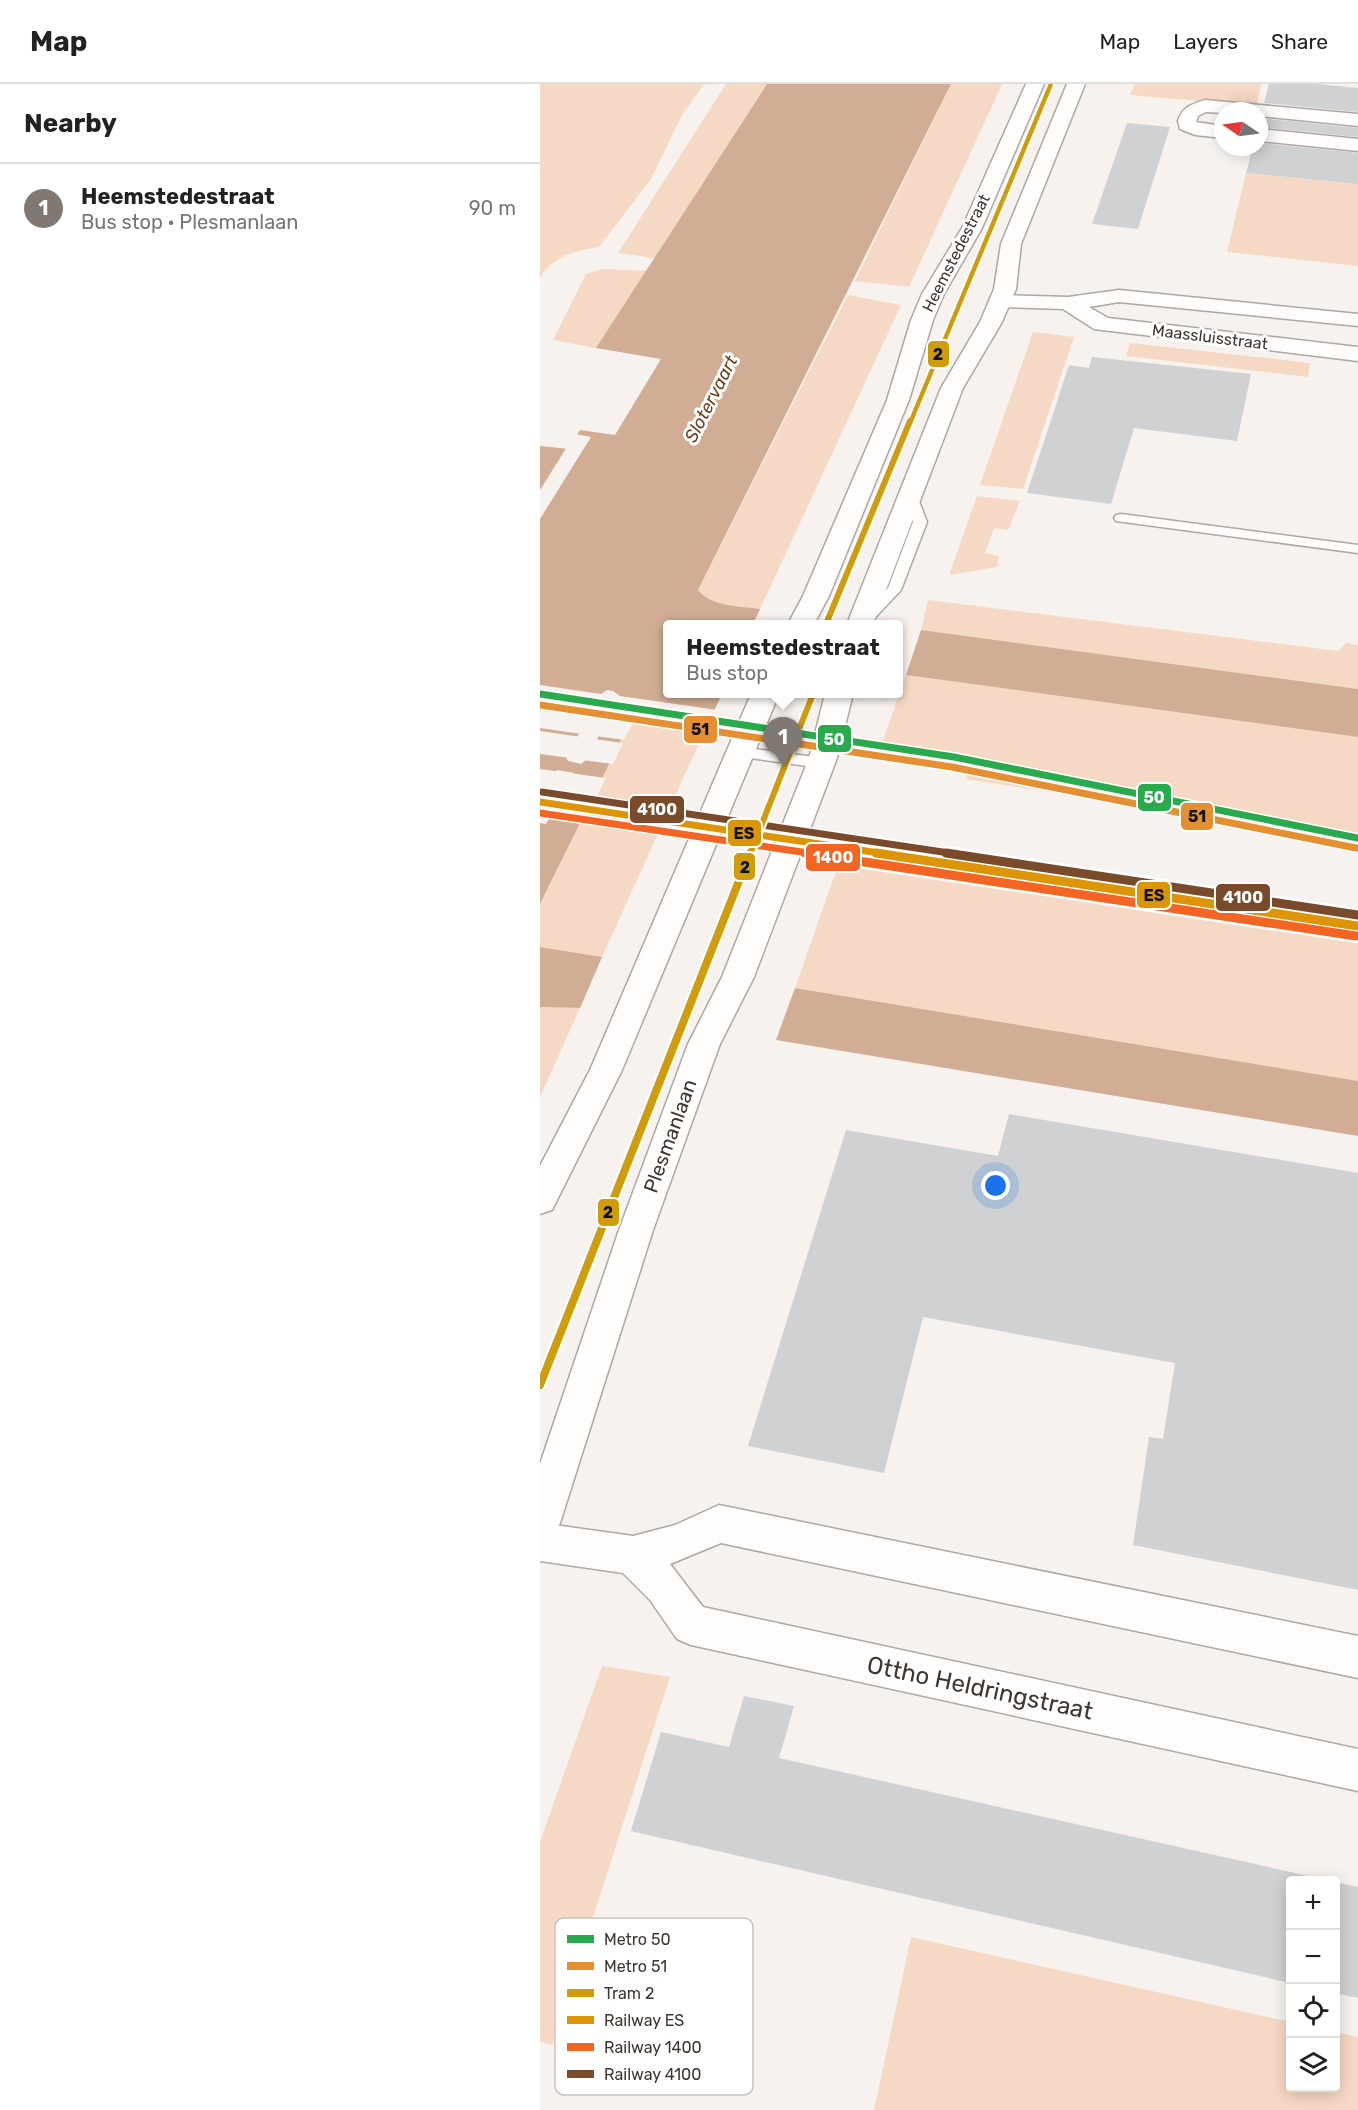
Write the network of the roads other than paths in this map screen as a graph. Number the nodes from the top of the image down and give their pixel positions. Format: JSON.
{"nodes":[{"id":1,"x":1035,"y":84,"type":"edge"},
{"id":2,"x":1076,"y":84,"type":"edge"},
{"id":3,"x":1214,"y":107,"type":"edge"},
{"id":4,"x":1268,"y":112,"type":"edge"},
{"id":5,"x":1358,"y":120,"type":"edge"},
{"id":6,"x":1214,"y":131,"type":"edge"},
{"id":7,"x":1268,"y":136,"type":"edge"},
{"id":8,"x":1358,"y":145,"type":"edge"},
{"id":9,"x":1000,"y":301,"type":"junction"},
{"id":10,"x":1068,"y":303,"type":"junction"},
{"id":11,"x":1358,"y":320,"type":"edge"},
{"id":12,"x":1358,"y":354,"type":"edge"},
{"id":13,"x":1121,"y":518,"type":"dead end"},
{"id":14,"x":1358,"y":549,"type":"edge"},
{"id":15,"x":803,"y":620,"type":"edge"},
{"id":16,"x":862,"y":620,"type":"edge"},
{"id":17,"x":763,"y":698,"type":"edge"},
{"id":18,"x":838,"y":698,"type":"edge"},
{"id":19,"x":742,"y":749,"type":"junction"},
{"id":20,"x":822,"y":761,"type":"junction"},
{"id":21,"x":540,"y":1200,"type":"edge"},
{"id":22,"x":540,"y":1523,"type":"edge"},
{"id":23,"x":540,"y":1542,"type":"edge"},
{"id":24,"x":633,"y":1555,"type":"junction"},
{"id":25,"x":1358,"y":1657,"type":"edge"},
{"id":26,"x":1358,"y":1770,"type":"edge"}],
"edges":[{"from":1,"to":15,"type":"street","name":"Heemstedestraat"},
{"from":2,"to":9,"type":"street"},
{"from":3,"to":6,"type":"street"},
{"from":4,"to":5,"type":"street"},
{"from":7,"to":8,"type":"street"},
{"from":9,"to":10,"type":"street","name":"Maassluisstraat"},
{"from":9,"to":16,"type":"street"},
{"from":10,"to":11,"type":"street","name":"Maassluisstraat"},
{"from":10,"to":12,"type":"street","name":"Maassluisstraat"},
{"from":13,"to":14,"type":"lane"},
{"from":17,"to":19,"type":"street"},
{"from":18,"to":20,"type":"street"},
{"from":19,"to":20,"type":"lane"},
{"from":19,"to":21,"type":"street"},
{"from":20,"to":22,"type":"street","name":"Plesmanlaan"},
{"from":23,"to":24,"type":"street"},
{"from":24,"to":25,"type":"street"},
{"from":24,"to":26,"type":"street","name":"Ottho Heldringstraat"}]}
